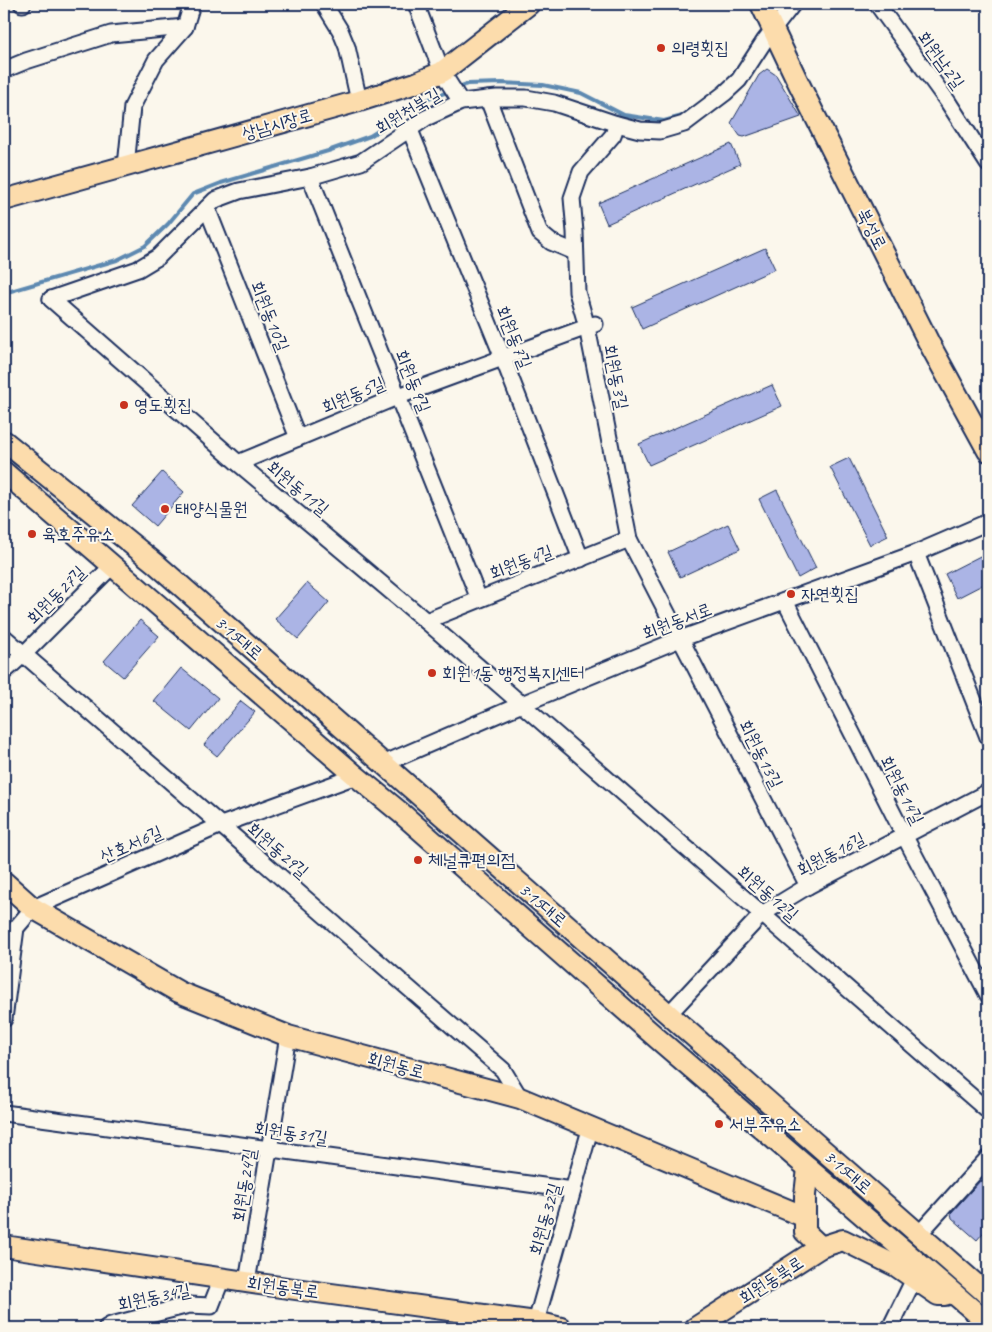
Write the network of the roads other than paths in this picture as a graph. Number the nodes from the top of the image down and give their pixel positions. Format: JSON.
{"nodes":[{"id":1,"x":192,"y":4,"type":"edge"},
{"id":2,"x":324,"y":4,"type":"edge"},
{"id":3,"x":416,"y":4,"type":"edge"},
{"id":4,"x":529,"y":4,"type":"edge"},
{"id":5,"x":761,"y":4,"type":"edge"},
{"id":6,"x":793,"y":4,"type":"edge"},
{"id":7,"x":877,"y":4,"type":"edge"},
{"id":8,"x":185,"y":27,"type":"junction"},
{"id":9,"x":774,"y":29,"type":"junction"},
{"id":10,"x":4,"y":70,"type":"edge"},
{"id":11,"x":445,"y":77,"type":"junction"},
{"id":12,"x":459,"y":99,"type":"junction"},
{"id":13,"x":488,"y":99,"type":"junction"},
{"id":14,"x":359,"y":101,"type":"junction"},
{"id":15,"x":617,"y":124,"type":"junction"},
{"id":16,"x":410,"y":130,"type":"junction"},
{"id":17,"x":988,"y":164,"type":"edge"},
{"id":18,"x":126,"y":166,"type":"junction"},
{"id":19,"x":310,"y":177,"type":"junction"},
{"id":20,"x":4,"y":200,"type":"edge"},
{"id":21,"x":207,"y":208,"type":"junction"},
{"id":22,"x":576,"y":252,"type":"junction"},
{"id":23,"x":51,"y":299,"type":"joint"},
{"id":24,"x":591,"y":325,"type":"junction"},
{"id":25,"x":503,"y":358,"type":"junction"},
{"id":26,"x":399,"y":396,"type":"junction"},
{"id":27,"x":298,"y":438,"type":"junction"},
{"id":28,"x":4,"y":442,"type":"edge"},
{"id":29,"x":988,"y":451,"type":"edge"},
{"id":30,"x":238,"y":463,"type":"junction"},
{"id":31,"x":4,"y":472,"type":"edge"},
{"id":32,"x":988,"y":522,"type":"edge"},
{"id":33,"x":629,"y":538,"type":"junction"},
{"id":34,"x":916,"y":553,"type":"junction"},
{"id":35,"x":580,"y":559,"type":"junction"},
{"id":36,"x":113,"y":565,"type":"junction"},
{"id":37,"x":479,"y":599,"type":"junction"},
{"id":38,"x":785,"y":601,"type":"junction"},
{"id":39,"x":426,"y":621,"type":"junction"},
{"id":40,"x":4,"y":637,"type":"edge"},
{"id":41,"x":680,"y":639,"type":"junction"},
{"id":42,"x":24,"y":654,"type":"junction"},
{"id":43,"x":4,"y":672,"type":"edge"},
{"id":44,"x":522,"y":704,"type":"junction"},
{"id":45,"x":988,"y":737,"type":"edge"},
{"id":46,"x":383,"y":764,"type":"junction"},
{"id":47,"x":356,"y":776,"type":"junction"},
{"id":48,"x":988,"y":792,"type":"edge"},
{"id":49,"x":221,"y":825,"type":"junction"},
{"id":50,"x":905,"y":837,"type":"junction"},
{"id":51,"x":808,"y":886,"type":"junction"},
{"id":52,"x":6,"y":887,"type":"edge"},
{"id":53,"x":33,"y":908,"type":"junction"},
{"id":54,"x":762,"y":914,"type":"junction"},
{"id":55,"x":988,"y":995,"type":"edge"},
{"id":56,"x":4,"y":1010,"type":"edge"},
{"id":57,"x":668,"y":1015,"type":"junction"},
{"id":58,"x":288,"y":1036,"type":"junction"},
{"id":59,"x":520,"y":1098,"type":"junction"},
{"id":60,"x":988,"y":1111,"type":"edge"},
{"id":61,"x":4,"y":1112,"type":"edge"},
{"id":62,"x":590,"y":1126,"type":"junction"},
{"id":63,"x":269,"y":1148,"type":"junction"},
{"id":64,"x":988,"y":1158,"type":"edge"},
{"id":65,"x":808,"y":1168,"type":"junction"},
{"id":66,"x":573,"y":1190,"type":"junction"},
{"id":67,"x":805,"y":1217,"type":"junction"},
{"id":68,"x":919,"y":1234,"type":"junction"},
{"id":69,"x":4,"y":1246,"type":"edge"},
{"id":70,"x":821,"y":1247,"type":"junction"},
{"id":71,"x":222,"y":1278,"type":"junction"},
{"id":72,"x":914,"y":1280,"type":"junction"},
{"id":73,"x":247,"y":1282,"type":"junction"},
{"id":74,"x":955,"y":1294,"type":"junction"},
{"id":75,"x":988,"y":1295,"type":"edge"},
{"id":76,"x":536,"y":1322,"type":"junction"},
{"id":77,"x":988,"y":1323,"type":"edge"},
{"id":78,"x":106,"y":1328,"type":"edge"},
{"id":79,"x":561,"y":1328,"type":"edge"},
{"id":80,"x":695,"y":1328,"type":"edge"},
{"id":81,"x":890,"y":1328,"type":"edge"}],
"edges":[{"from":1,"to":8,"type":"street"},
{"from":2,"to":14,"type":"street"},
{"from":3,"to":11,"type":"street"},
{"from":4,"to":11,"type":"main road","name":"상남시장로"},
{"from":5,"to":9,"type":"main road","name":"북성로"},
{"from":6,"to":9,"type":"street","name":"회원천북길"},
{"from":7,"to":17,"type":"street","name":"회원남2길"},
{"from":8,"to":10,"type":"street"},
{"from":8,"to":18,"type":"street"},
{"from":9,"to":15,"type":"street","name":"회원천북길"},
{"from":9,"to":29,"type":"main road","name":"북성로"},
{"from":11,"to":12,"type":"street"},
{"from":11,"to":14,"type":"main road","name":"상남시장로"},
{"from":12,"to":13,"type":"street","name":"회원천북길"},
{"from":12,"to":16,"type":"street","name":"회원천북길"},
{"from":13,"to":15,"type":"street","name":"회원천북길"},
{"from":13,"to":22,"type":"street"},
{"from":14,"to":18,"type":"main road","name":"상남시장로"},
{"from":15,"to":22,"type":"street","name":"회원동3길"},
{"from":16,"to":19,"type":"street","name":"회원천북길"},
{"from":16,"to":25,"type":"street","name":"회원동7길"},
{"from":18,"to":20,"type":"main road","name":"상남시장로"},
{"from":19,"to":21,"type":"street","name":"회원천북길"},
{"from":19,"to":26,"type":"street","name":"회원동9길"},
{"from":21,"to":23,"type":"street","name":"회원천북길"},
{"from":21,"to":27,"type":"street","name":"회원동10길"},
{"from":22,"to":24,"type":"street","name":"회원동3길"},
{"from":23,"to":30,"type":"street","name":"회원동11길"},
{"from":24,"to":25,"type":"street","name":"회원동5길"},
{"from":24,"to":33,"type":"street","name":"회원동3길"},
{"from":25,"to":26,"type":"street","name":"회원동5길"},
{"from":25,"to":35,"type":"street","name":"회원동7길"},
{"from":26,"to":27,"type":"street","name":"회원동5길"},
{"from":26,"to":37,"type":"street","name":"회원동9길"},
{"from":27,"to":30,"type":"street","name":"회원동5길"},
{"from":28,"to":46,"type":"main road","name":"3·15대로"},
{"from":30,"to":39,"type":"street","name":"회원동11길"},
{"from":31,"to":36,"type":"main road","name":"3·15대로"},
{"from":32,"to":34,"type":"street","name":"회원동서로"},
{"from":33,"to":35,"type":"street","name":"회원동4길"},
{"from":33,"to":41,"type":"street","name":"회원동3길"},
{"from":34,"to":38,"type":"street","name":"회원동서로"},
{"from":34,"to":45,"type":"street"},
{"from":35,"to":37,"type":"street","name":"회원동4길"},
{"from":36,"to":42,"type":"street","name":"회원동27길"},
{"from":36,"to":47,"type":"main road","name":"3·15대로"},
{"from":37,"to":39,"type":"street","name":"회원동4길"},
{"from":38,"to":41,"type":"street","name":"회원동서로"},
{"from":38,"to":50,"type":"street","name":"회원동14길"},
{"from":39,"to":44,"type":"street","name":"회원동11길"},
{"from":40,"to":42,"type":"street","name":"회원동29길"},
{"from":41,"to":44,"type":"street","name":"회원동서로"},
{"from":41,"to":51,"type":"street","name":"회원동13길"},
{"from":42,"to":43,"type":"street","name":"회원동27길"},
{"from":42,"to":49,"type":"street","name":"회원동29길"},
{"from":44,"to":46,"type":"street","name":"회원동서로"},
{"from":44,"to":54,"type":"street","name":"회원동12길"},
{"from":46,"to":57,"type":"main road","name":"3·15대로"},
{"from":47,"to":49,"type":"street","name":"산호서6길"},
{"from":47,"to":65,"type":"main road","name":"3·15대로"},
{"from":48,"to":50,"type":"street","name":"회원동16길"},
{"from":49,"to":53,"type":"street","name":"산호서6길"},
{"from":49,"to":59,"type":"street","name":"회원동29길"},
{"from":50,"to":51,"type":"street","name":"회원동16길"},
{"from":50,"to":55,"type":"street","name":"회원동14길"},
{"from":51,"to":54,"type":"street","name":"회원동16길"},
{"from":52,"to":53,"type":"main road","name":"회원동로"},
{"from":53,"to":56,"type":"street","name":"산호서6길"},
{"from":53,"to":58,"type":"main road","name":"회원동로"},
{"from":54,"to":57,"type":"street","name":"회원동16길"},
{"from":54,"to":60,"type":"street","name":"회원동12길"},
{"from":57,"to":68,"type":"main road","name":"3·15대로"},
{"from":58,"to":59,"type":"main road","name":"회원동로"},
{"from":58,"to":63,"type":"street","name":"회원동24길"},
{"from":59,"to":62,"type":"main road","name":"회원동로"},
{"from":61,"to":63,"type":"street","name":"회원동31길"},
{"from":62,"to":66,"type":"street","name":"회원동32길"},
{"from":62,"to":67,"type":"main road","name":"회원동로"},
{"from":63,"to":66,"type":"street","name":"회원동31길"},
{"from":63,"to":73,"type":"street","name":"회원동24길"},
{"from":64,"to":68,"type":"street"},
{"from":65,"to":67,"type":"main road"},
{"from":65,"to":74,"type":"main road","name":"3·15대로"},
{"from":66,"to":76,"type":"street","name":"회원동32길"},
{"from":67,"to":70,"type":"main road"},
{"from":68,"to":75,"type":"main road","name":"3·15대로"},
{"from":69,"to":71,"type":"main road","name":"회원동북로"},
{"from":70,"to":72,"type":"main road","name":"회원동북로"},
{"from":70,"to":80,"type":"main road","name":"회원동북로"},
{"from":71,"to":73,"type":"main road","name":"회원동북로"},
{"from":71,"to":78,"type":"street","name":"회원동34길"},
{"from":72,"to":74,"type":"main road","name":"회원동북로"},
{"from":72,"to":81,"type":"street"},
{"from":73,"to":76,"type":"main road","name":"회원동북로"},
{"from":74,"to":77,"type":"main road","name":"3·15대로"},
{"from":76,"to":79,"type":"main road","name":"회원동북로"}]}
